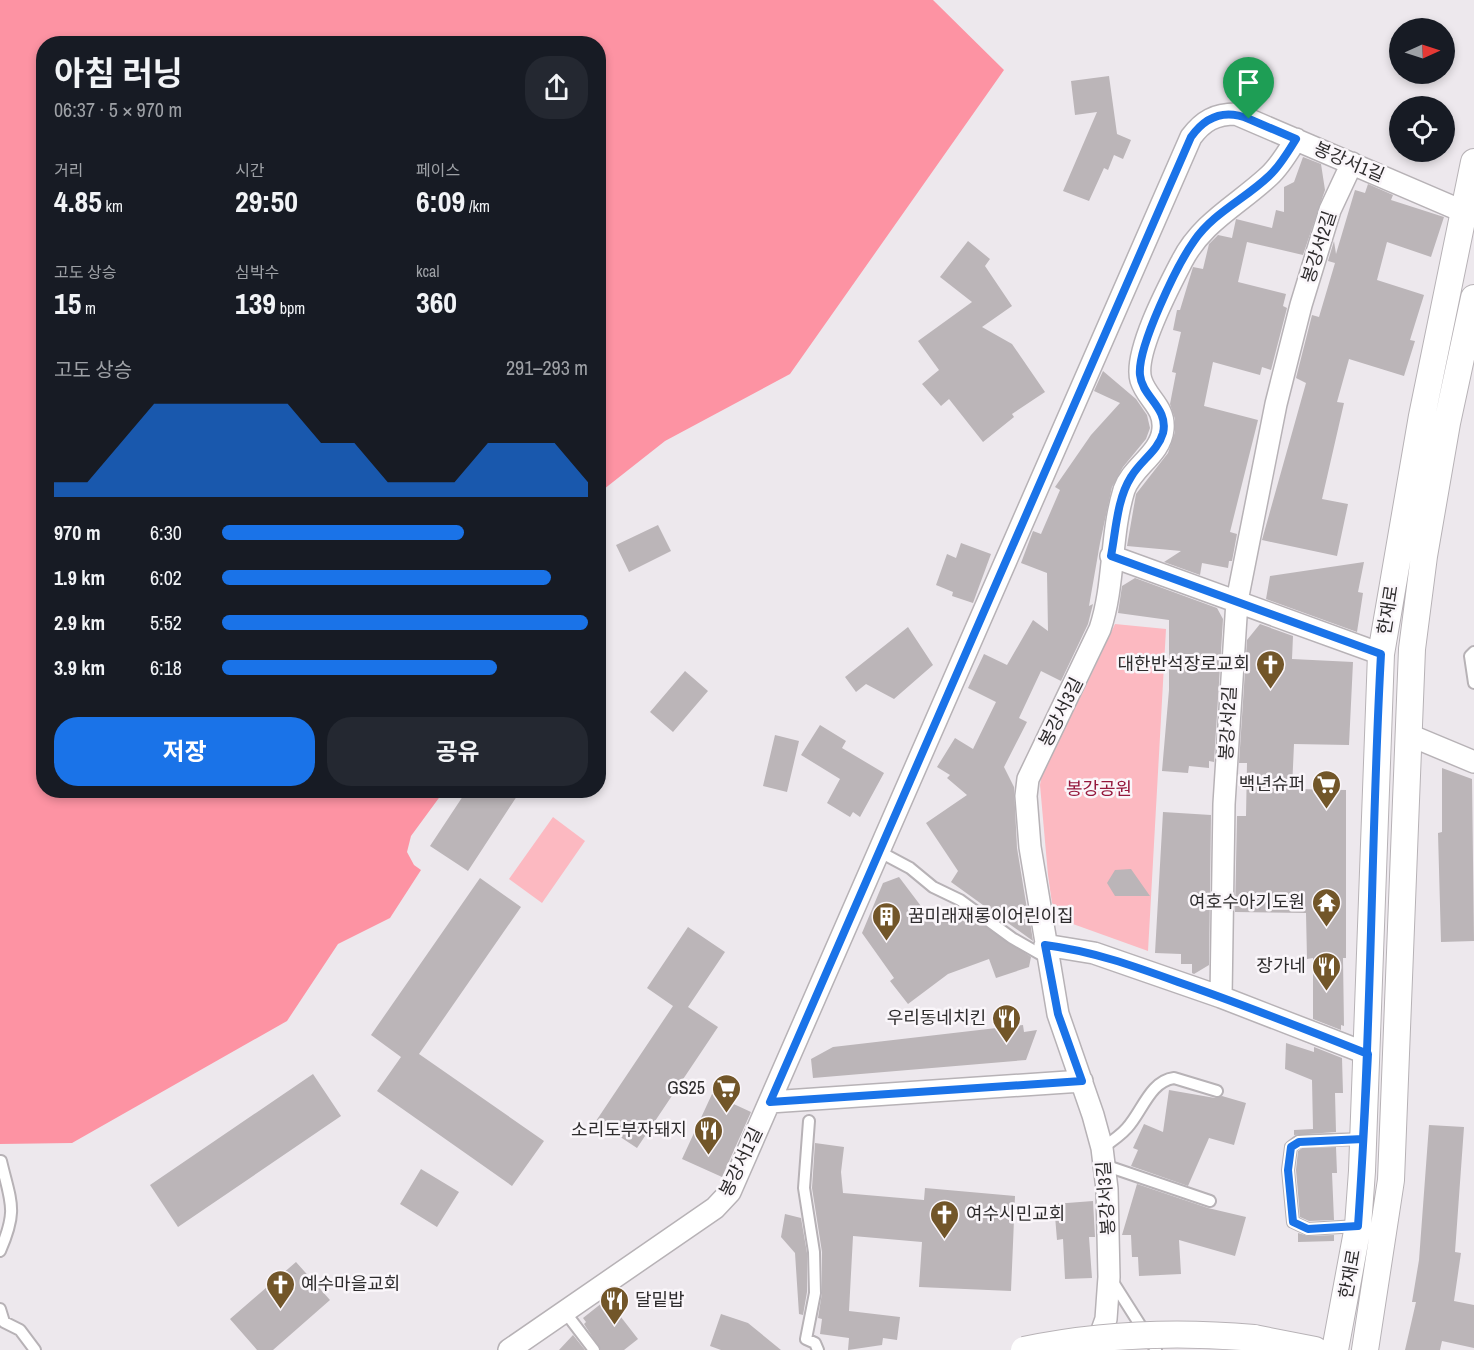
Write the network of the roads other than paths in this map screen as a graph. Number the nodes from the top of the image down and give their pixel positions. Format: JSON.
{"nodes":[{"id":1,"x":1296,"y":139,"type":"junction"},
{"id":2,"x":1474,"y":162,"type":"edge"},
{"id":3,"x":1352,"y":163,"type":"junction"},
{"id":4,"x":1462,"y":211,"type":"junction"},
{"id":5,"x":1474,"y":298,"type":"edge"},
{"id":6,"x":1111,"y":556,"type":"junction"},
{"id":7,"x":1237,"y":601,"type":"junction"},
{"id":8,"x":1474,"y":652,"type":"edge"},
{"id":9,"x":1381,"y":654,"type":"junction"},
{"id":10,"x":1474,"y":683,"type":"edge"},
{"id":11,"x":1407,"y":734,"type":"junction"},
{"id":12,"x":1474,"y":762,"type":"edge"},
{"id":13,"x":880,"y":852,"type":"junction"},
{"id":14,"x":1046,"y":951,"type":"junction"},
{"id":15,"x":1221,"y":997,"type":"junction"},
{"id":16,"x":1368,"y":1054,"type":"junction"},
{"id":17,"x":1082,"y":1081,"type":"junction"},
{"id":18,"x":1216,"y":1091,"type":"dead end"},
{"id":19,"x":770,"y":1102,"type":"junction"},
{"id":20,"x":809,"y":1121,"type":"dead end"},
{"id":21,"x":1363,"y":1139,"type":"junction"},
{"id":22,"x":1103,"y":1156,"type":"junction"},
{"id":23,"x":1,"y":1161,"type":"edge"},
{"id":24,"x":1210,"y":1201,"type":"dead end"},
{"id":25,"x":1358,"y":1226,"type":"junction"},
{"id":26,"x":0,"y":1251,"type":"edge"},
{"id":27,"x":1109,"y":1277,"type":"junction"},
{"id":28,"x":0,"y":1309,"type":"edge"},
{"id":29,"x":564,"y":1312,"type":"junction"},
{"id":30,"x":35,"y":1350,"type":"edge"},
{"id":31,"x":509,"y":1350,"type":"edge"},
{"id":32,"x":594,"y":1350,"type":"edge"},
{"id":33,"x":818,"y":1350,"type":"edge"},
{"id":34,"x":1024,"y":1350,"type":"edge"},
{"id":35,"x":1095,"y":1350,"type":"edge"},
{"id":36,"x":1156,"y":1350,"type":"edge"},
{"id":37,"x":1315,"y":1350,"type":"edge"},
{"id":38,"x":1335,"y":1350,"type":"edge"},
{"id":39,"x":1365,"y":1350,"type":"edge"}],
"edges":[{"from":1,"to":3,"type":"street","name":"봉강서1길"},
{"from":1,"to":6,"type":"street","name":"봉강서3길"},
{"from":1,"to":13,"type":"street","name":"봉강서1길"},
{"from":2,"to":4,"type":"street","name":"한재로"},
{"from":3,"to":4,"type":"street","name":"봉강서1길"},
{"from":3,"to":7,"type":"street","name":"봉강서2길"},
{"from":4,"to":9,"type":"street","name":"한재로"},
{"from":5,"to":11,"type":"street","name":"한재로"},
{"from":6,"to":7,"type":"street"},
{"from":6,"to":14,"type":"street","name":"봉강서3길"},
{"from":7,"to":9,"type":"street"},
{"from":7,"to":15,"type":"street","name":"봉강서2길"},
{"from":8,"to":10,"type":"lane"},
{"from":9,"to":16,"type":"street","name":"한재로"},
{"from":11,"to":12,"type":"street"},
{"from":11,"to":39,"type":"street","name":"한재로"},
{"from":13,"to":14,"type":"lane"},
{"from":13,"to":19,"type":"street","name":"봉강서1길"},
{"from":14,"to":15,"type":"street"},
{"from":14,"to":17,"type":"street","name":"봉강서3길"},
{"from":15,"to":16,"type":"street"},
{"from":16,"to":21,"type":"street","name":"한재로"},
{"from":17,"to":19,"type":"street"},
{"from":17,"to":22,"type":"street","name":"봉강서3길"},
{"from":18,"to":22,"type":"lane"},
{"from":19,"to":29,"type":"street","name":"봉강서1길"},
{"from":20,"to":33,"type":"lane"},
{"from":21,"to":25,"type":"street","name":"한재로"},
{"from":21,"to":25,"type":"lane"},
{"from":22,"to":24,"type":"lane"},
{"from":22,"to":27,"type":"street","name":"봉강서3길"},
{"from":23,"to":26,"type":"lane"},
{"from":25,"to":38,"type":"street","name":"한재로"},
{"from":27,"to":35,"type":"street","name":"봉강서3길"},
{"from":27,"to":36,"type":"lane"},
{"from":28,"to":30,"type":"lane"},
{"from":29,"to":31,"type":"street","name":"봉강서1길"},
{"from":29,"to":32,"type":"lane"},
{"from":34,"to":37,"type":"street","bridge":true}]}
